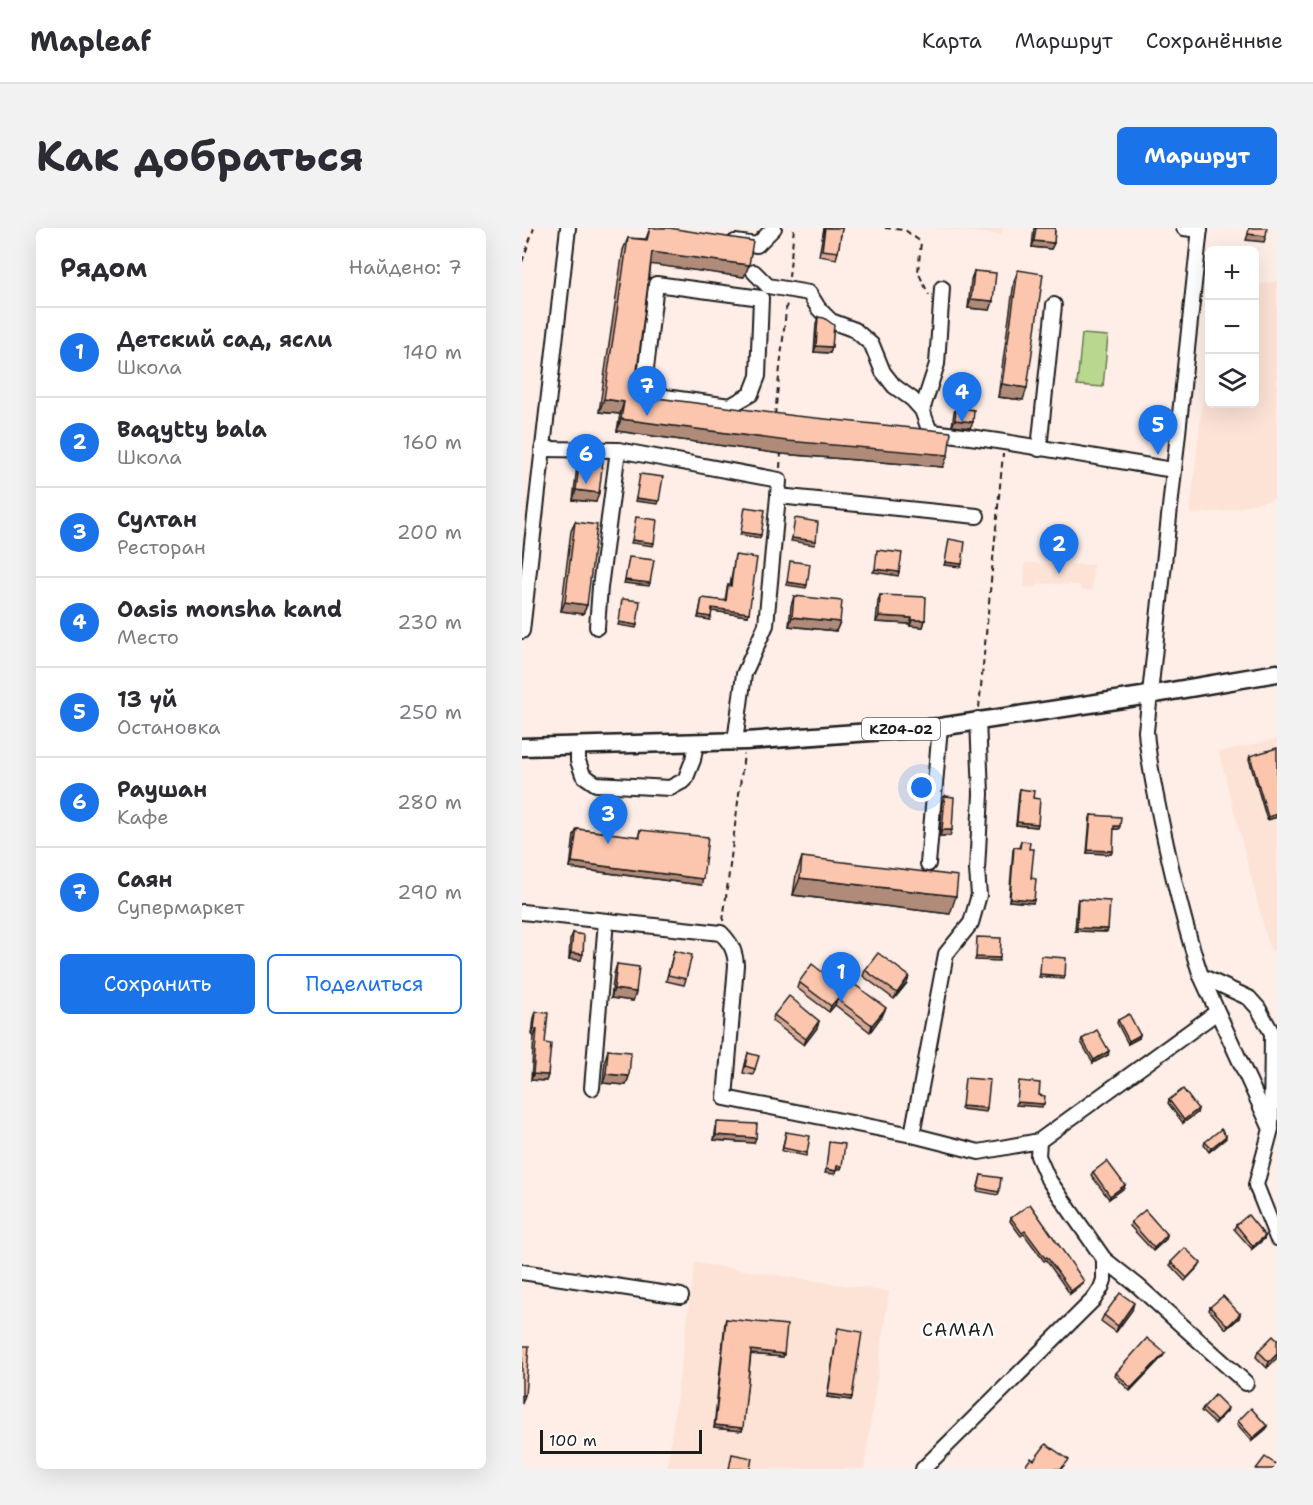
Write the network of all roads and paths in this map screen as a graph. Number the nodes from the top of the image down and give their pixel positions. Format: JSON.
{"nodes":[{"id":1,"x":534,"y":228,"type":"edge"},
{"id":2,"x":567,"y":228,"type":"edge"},
{"id":3,"x":774,"y":228,"type":"edge"},
{"id":4,"x":794,"y":228,"type":"edge"},
{"id":5,"x":885,"y":228,"type":"edge"},
{"id":6,"x":1184,"y":228,"type":"edge"},
{"id":7,"x":1200,"y":229,"type":"edge"},
{"id":8,"x":723,"y":240,"type":"edge"},
{"id":9,"x":757,"y":245,"type":"junction"},
{"id":10,"x":522,"y":262,"type":"edge"},
{"id":11,"x":754,"y":272,"type":"junction"},
{"id":12,"x":942,"y":288,"type":"dead end"},
{"id":13,"x":788,"y":290,"type":"junction"},
{"id":14,"x":750,"y":295,"type":"junction"},
{"id":15,"x":933,"y":303,"type":"dead end"},
{"id":16,"x":1054,"y":305,"type":"dead end"},
{"id":17,"x":922,"y":410,"type":"junction"},
{"id":18,"x":776,"y":421,"type":"edge"},
{"id":19,"x":1004,"y":441,"type":"junction"},
{"id":20,"x":782,"y":448,"type":"edge"},
{"id":21,"x":1040,"y":449,"type":"junction"},
{"id":22,"x":542,"y":450,"type":"junction"},
{"id":23,"x":618,"y":450,"type":"junction"},
{"id":24,"x":1174,"y":470,"type":"junction"},
{"id":25,"x":779,"y":480,"type":"junction"},
{"id":26,"x":778,"y":496,"type":"junction"},
{"id":27,"x":977,"y":516,"type":"dead end"},
{"id":28,"x":525,"y":579,"type":"edge"},
{"id":29,"x":597,"y":627,"type":"dead end"},
{"id":30,"x":522,"y":631,"type":"edge"},
{"id":31,"x":1277,"y":673,"type":"edge"},
{"id":32,"x":1149,"y":695,"type":"junction"},
{"id":33,"x":978,"y":720,"type":"junction"},
{"id":34,"x":940,"y":727,"type":"junction"},
{"id":35,"x":741,"y":741,"type":"junction"},
{"id":36,"x":696,"y":743,"type":"junction"},
{"id":37,"x":578,"y":746,"type":"junction"},
{"id":38,"x":522,"y":747,"type":"edge"},
{"id":39,"x":927,"y":864,"type":"dead end"},
{"id":40,"x":522,"y":912,"type":"edge"},
{"id":41,"x":606,"y":921,"type":"junction"},
{"id":42,"x":721,"y":933,"type":"junction"},
{"id":43,"x":1201,"y":976,"type":"junction"},
{"id":44,"x":1217,"y":1012,"type":"junction"},
{"id":45,"x":592,"y":1088,"type":"dead end"},
{"id":46,"x":1270,"y":1129,"type":"junction"},
{"id":47,"x":912,"y":1135,"type":"junction"},
{"id":48,"x":1039,"y":1141,"type":"junction"},
{"id":49,"x":1277,"y":1238,"type":"edge"},
{"id":50,"x":1104,"y":1259,"type":"junction"},
{"id":51,"x":522,"y":1272,"type":"edge"},
{"id":52,"x":681,"y":1296,"type":"dead end"},
{"id":53,"x":1246,"y":1383,"type":"dead end"},
{"id":54,"x":923,"y":1469,"type":"edge"}],
"edges":[{"from":1,"to":10,"type":"path"},
{"from":2,"to":22,"type":"street"},
{"from":3,"to":9,"type":"street"},
{"from":4,"to":13,"type":"path"},
{"from":5,"to":15,"type":"path"},
{"from":6,"to":7,"type":"street"},
{"from":7,"to":24,"type":"street"},
{"from":8,"to":9,"type":"street"},
{"from":9,"to":11,"type":"street"},
{"from":11,"to":13,"type":"street"},
{"from":11,"to":14,"type":"street"},
{"from":12,"to":17,"type":"street"},
{"from":13,"to":17,"type":"street"},
{"from":13,"to":18,"type":"path"},
{"from":14,"to":14,"type":"street"},
{"from":16,"to":21,"type":"street"},
{"from":17,"to":19,"type":"street"},
{"from":19,"to":21,"type":"street"},
{"from":19,"to":33,"type":"path"},
{"from":20,"to":25,"type":"path"},
{"from":21,"to":24,"type":"street"},
{"from":22,"to":23,"type":"street"},
{"from":22,"to":28,"type":"street"},
{"from":23,"to":25,"type":"street"},
{"from":23,"to":29,"type":"street"},
{"from":24,"to":32,"type":"street"},
{"from":25,"to":26,"type":"street"},
{"from":26,"to":27,"type":"street"},
{"from":26,"to":35,"type":"street"},
{"from":28,"to":30,"type":"street"},
{"from":31,"to":32,"type":"main road","number":"KZ04-02"},
{"from":32,"to":33,"type":"main road","number":"KZ04-02"},
{"from":32,"to":43,"type":"street"},
{"from":33,"to":34,"type":"main road","number":"KZ04-02"},
{"from":33,"to":47,"type":"street"},
{"from":34,"to":35,"type":"main road","number":"KZ04-02"},
{"from":34,"to":39,"type":"street"},
{"from":35,"to":36,"type":"main road","number":"KZ04-02"},
{"from":35,"to":42,"type":"path"},
{"from":36,"to":37,"type":"main road","number":"KZ04-02"},
{"from":36,"to":37,"type":"street"},
{"from":37,"to":38,"type":"main road","number":"KZ04-02"},
{"from":40,"to":41,"type":"street"},
{"from":41,"to":42,"type":"street"},
{"from":41,"to":45,"type":"street"},
{"from":42,"to":47,"type":"street"},
{"from":43,"to":44,"type":"street"},
{"from":43,"to":46,"type":"street"},
{"from":44,"to":46,"type":"street"},
{"from":44,"to":48,"type":"street"},
{"from":46,"to":49,"type":"street"},
{"from":47,"to":48,"type":"street"},
{"from":48,"to":50,"type":"street"},
{"from":50,"to":53,"type":"street"},
{"from":50,"to":54,"type":"street"},
{"from":51,"to":52,"type":"street"}]}
